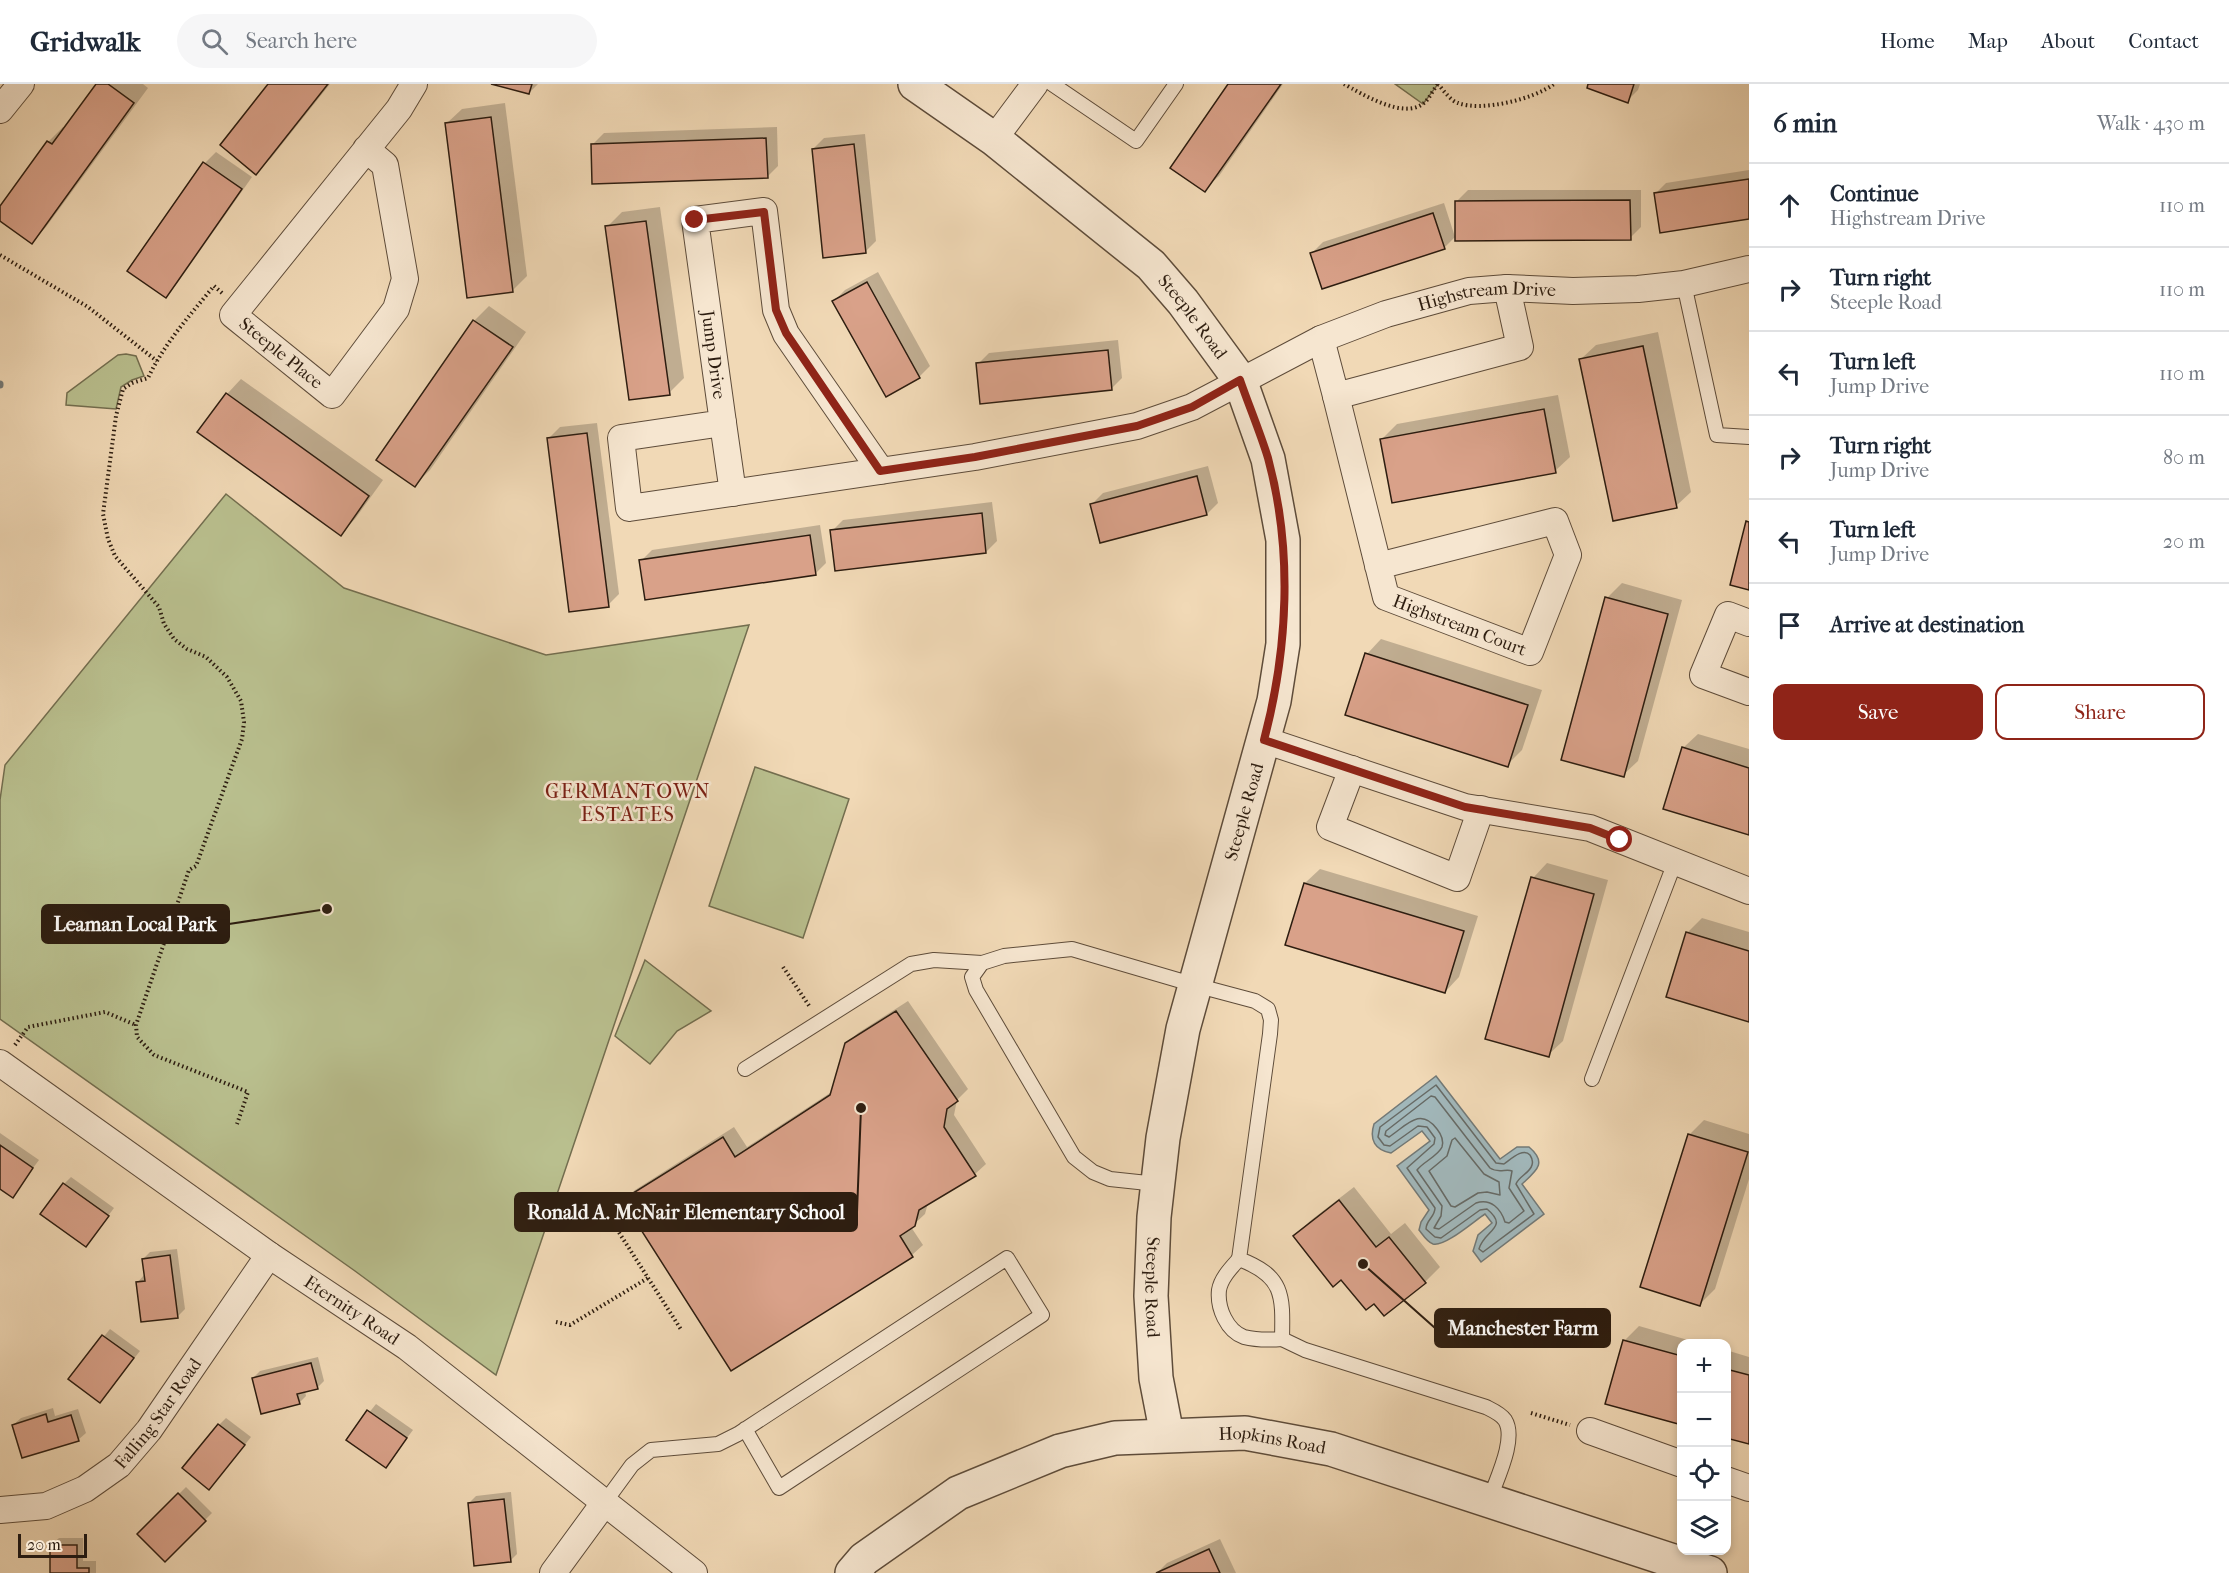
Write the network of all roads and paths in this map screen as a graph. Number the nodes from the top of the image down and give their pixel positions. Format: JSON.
{"nodes":[{"id":1,"x":21,"y":84,"type":"edge"},
{"id":2,"x":414,"y":84,"type":"edge"},
{"id":3,"x":915,"y":84,"type":"edge"},
{"id":4,"x":1035,"y":84,"type":"edge"},
{"id":5,"x":1052,"y":84,"type":"edge"},
{"id":6,"x":1176,"y":84,"type":"edge"},
{"id":7,"x":1344,"y":84,"type":"edge"},
{"id":8,"x":1438,"y":84,"type":"edge"},
{"id":9,"x":1554,"y":84,"type":"edge"},
{"id":10,"x":0,"y":110,"type":"edge"},
{"id":11,"x":994,"y":139,"type":"junction"},
{"id":12,"x":366,"y":149,"type":"junction"},
{"id":13,"x":0,"y":255,"type":"edge"},
{"id":14,"x":1749,"y":269,"type":"edge"},
{"id":15,"x":1684,"y":284,"type":"junction"},
{"id":16,"x":1507,"y":288,"type":"junction"},
{"id":17,"x":240,"y":307,"type":"junction"},
{"id":18,"x":1321,"y":339,"type":"junction"},
{"id":19,"x":157,"y":361,"type":"junction"},
{"id":20,"x":1240,"y":380,"type":"junction"},
{"id":21,"x":1336,"y":396,"type":"junction"},
{"id":22,"x":723,"y":423,"type":"junction"},
{"id":23,"x":1749,"y":437,"type":"edge"},
{"id":24,"x":880,"y":471,"type":"junction"},
{"id":25,"x":733,"y":493,"type":"junction"},
{"id":26,"x":1378,"y":566,"type":"junction"},
{"id":27,"x":1749,"y":622,"type":"edge"},
{"id":28,"x":1749,"y":692,"type":"edge"},
{"id":29,"x":1264,"y":740,"type":"junction"},
{"id":30,"x":1352,"y":769,"type":"junction"},
{"id":31,"x":1480,"y":809,"type":"junction"},
{"id":32,"x":1675,"y":862,"type":"junction"},
{"id":33,"x":1749,"y":891,"type":"edge"},
{"id":34,"x":982,"y":963,"type":"junction"},
{"id":35,"x":783,"y":967,"type":"dead end"},
{"id":36,"x":1195,"y":985,"type":"junction"},
{"id":37,"x":820,"y":1022,"type":"junction"},
{"id":38,"x":136,"y":1024,"type":"junction"},
{"id":39,"x":1,"y":1064,"type":"edge"},
{"id":40,"x":745,"y":1069,"type":"dead end"},
{"id":41,"x":1592,"y":1079,"type":"dead end"},
{"id":42,"x":237,"y":1124,"type":"dead end"},
{"id":43,"x":1157,"y":1185,"type":"junction"},
{"id":44,"x":602,"y":1206,"type":"dead end"},
{"id":45,"x":270,"y":1255,"type":"junction"},
{"id":46,"x":1239,"y":1259,"type":"junction"},
{"id":47,"x":648,"y":1278,"type":"junction"},
{"id":48,"x":556,"y":1322,"type":"dead end"},
{"id":49,"x":682,"y":1331,"type":"dead end"},
{"id":50,"x":1282,"y":1339,"type":"junction"},
{"id":51,"x":1531,"y":1413,"type":"dead end"},
{"id":52,"x":745,"y":1429,"type":"junction"},
{"id":53,"x":1590,"y":1431,"type":"joint"},
{"id":54,"x":1167,"y":1435,"type":"junction"},
{"id":55,"x":1677,"y":1462,"type":"edge"},
{"id":56,"x":1731,"y":1482,"type":"edge"},
{"id":57,"x":1749,"y":1488,"type":"edge"},
{"id":58,"x":1489,"y":1501,"type":"junction"},
{"id":59,"x":605,"y":1502,"type":"junction"},
{"id":60,"x":0,"y":1510,"type":"edge"},
{"id":61,"x":553,"y":1573,"type":"edge"},
{"id":62,"x":694,"y":1573,"type":"edge"},
{"id":63,"x":852,"y":1573,"type":"edge"},
{"id":64,"x":1710,"y":1573,"type":"edge"}],
"edges":[{"from":1,"to":10,"type":"street"},
{"from":2,"to":12,"type":"street","name":"Steeple Place"},
{"from":3,"to":11,"type":"street","name":"Steeple Road"},
{"from":4,"to":11,"type":"street"},
{"from":5,"to":6,"type":"lane"},
{"from":7,"to":8,"type":"path"},
{"from":8,"to":9,"type":"path"},
{"from":11,"to":20,"type":"street","name":"Steeple Road"},
{"from":12,"to":17,"type":"street","name":"Steeple Place"},
{"from":12,"to":17,"type":"street","name":"Steeple Place"},
{"from":13,"to":19,"type":"path"},
{"from":14,"to":15,"type":"street","name":"Highstream Drive"},
{"from":15,"to":16,"type":"street","name":"Highstream Drive"},
{"from":15,"to":23,"type":"lane"},
{"from":16,"to":18,"type":"street","name":"Highstream Drive"},
{"from":16,"to":21,"type":"street"},
{"from":17,"to":19,"type":"path"},
{"from":18,"to":20,"type":"street","name":"Highstream Drive"},
{"from":18,"to":21,"type":"street","name":"Highstream Court"},
{"from":19,"to":38,"type":"path"},
{"from":20,"to":24,"type":"street","name":"Jump Drive"},
{"from":20,"to":29,"type":"street","name":"Steeple Road"},
{"from":21,"to":26,"type":"street","name":"Highstream Court"},
{"from":22,"to":24,"type":"street","name":"Jump Drive"},
{"from":22,"to":25,"type":"street"},
{"from":22,"to":25,"type":"street","name":"Jump Drive"},
{"from":24,"to":25,"type":"street","name":"Jump Drive"},
{"from":26,"to":26,"type":"street","name":"Highstream Court"},
{"from":27,"to":28,"type":"street"},
{"from":29,"to":30,"type":"street"},
{"from":29,"to":36,"type":"street","name":"Steeple Road"},
{"from":30,"to":31,"type":"street"},
{"from":30,"to":31,"type":"street"},
{"from":31,"to":32,"type":"street"},
{"from":32,"to":33,"type":"street"},
{"from":32,"to":41,"type":"lane"},
{"from":34,"to":36,"type":"lane"},
{"from":34,"to":37,"type":"lane"},
{"from":34,"to":43,"type":"lane"},
{"from":35,"to":37,"type":"path"},
{"from":36,"to":43,"type":"street","name":"Steeple Road"},
{"from":36,"to":46,"type":"lane"},
{"from":37,"to":40,"type":"lane"},
{"from":38,"to":39,"type":"path"},
{"from":38,"to":42,"type":"path"},
{"from":39,"to":45,"type":"street","name":"Eternity Road"},
{"from":43,"to":54,"type":"street","name":"Steeple Road"},
{"from":44,"to":47,"type":"path"},
{"from":45,"to":59,"type":"street","name":"Eternity Road"},
{"from":45,"to":60,"type":"street","name":"Falling Star Road"},
{"from":46,"to":50,"type":"lane"},
{"from":46,"to":50,"type":"lane"},
{"from":47,"to":48,"type":"path"},
{"from":47,"to":49,"type":"path"},
{"from":50,"to":58,"type":"lane"},
{"from":51,"to":53,"type":"path"},
{"from":52,"to":52,"type":"lane"},
{"from":52,"to":59,"type":"lane"},
{"from":53,"to":55,"type":"street"},
{"from":54,"to":58,"type":"street","name":"Hopkins Road"},
{"from":54,"to":63,"type":"street","name":"Hopkins Road"},
{"from":56,"to":57,"type":"street"},
{"from":58,"to":64,"type":"street","name":"Hopkins Road"},
{"from":59,"to":61,"type":"street"},
{"from":59,"to":62,"type":"street","name":"Eternity Road"}]}
